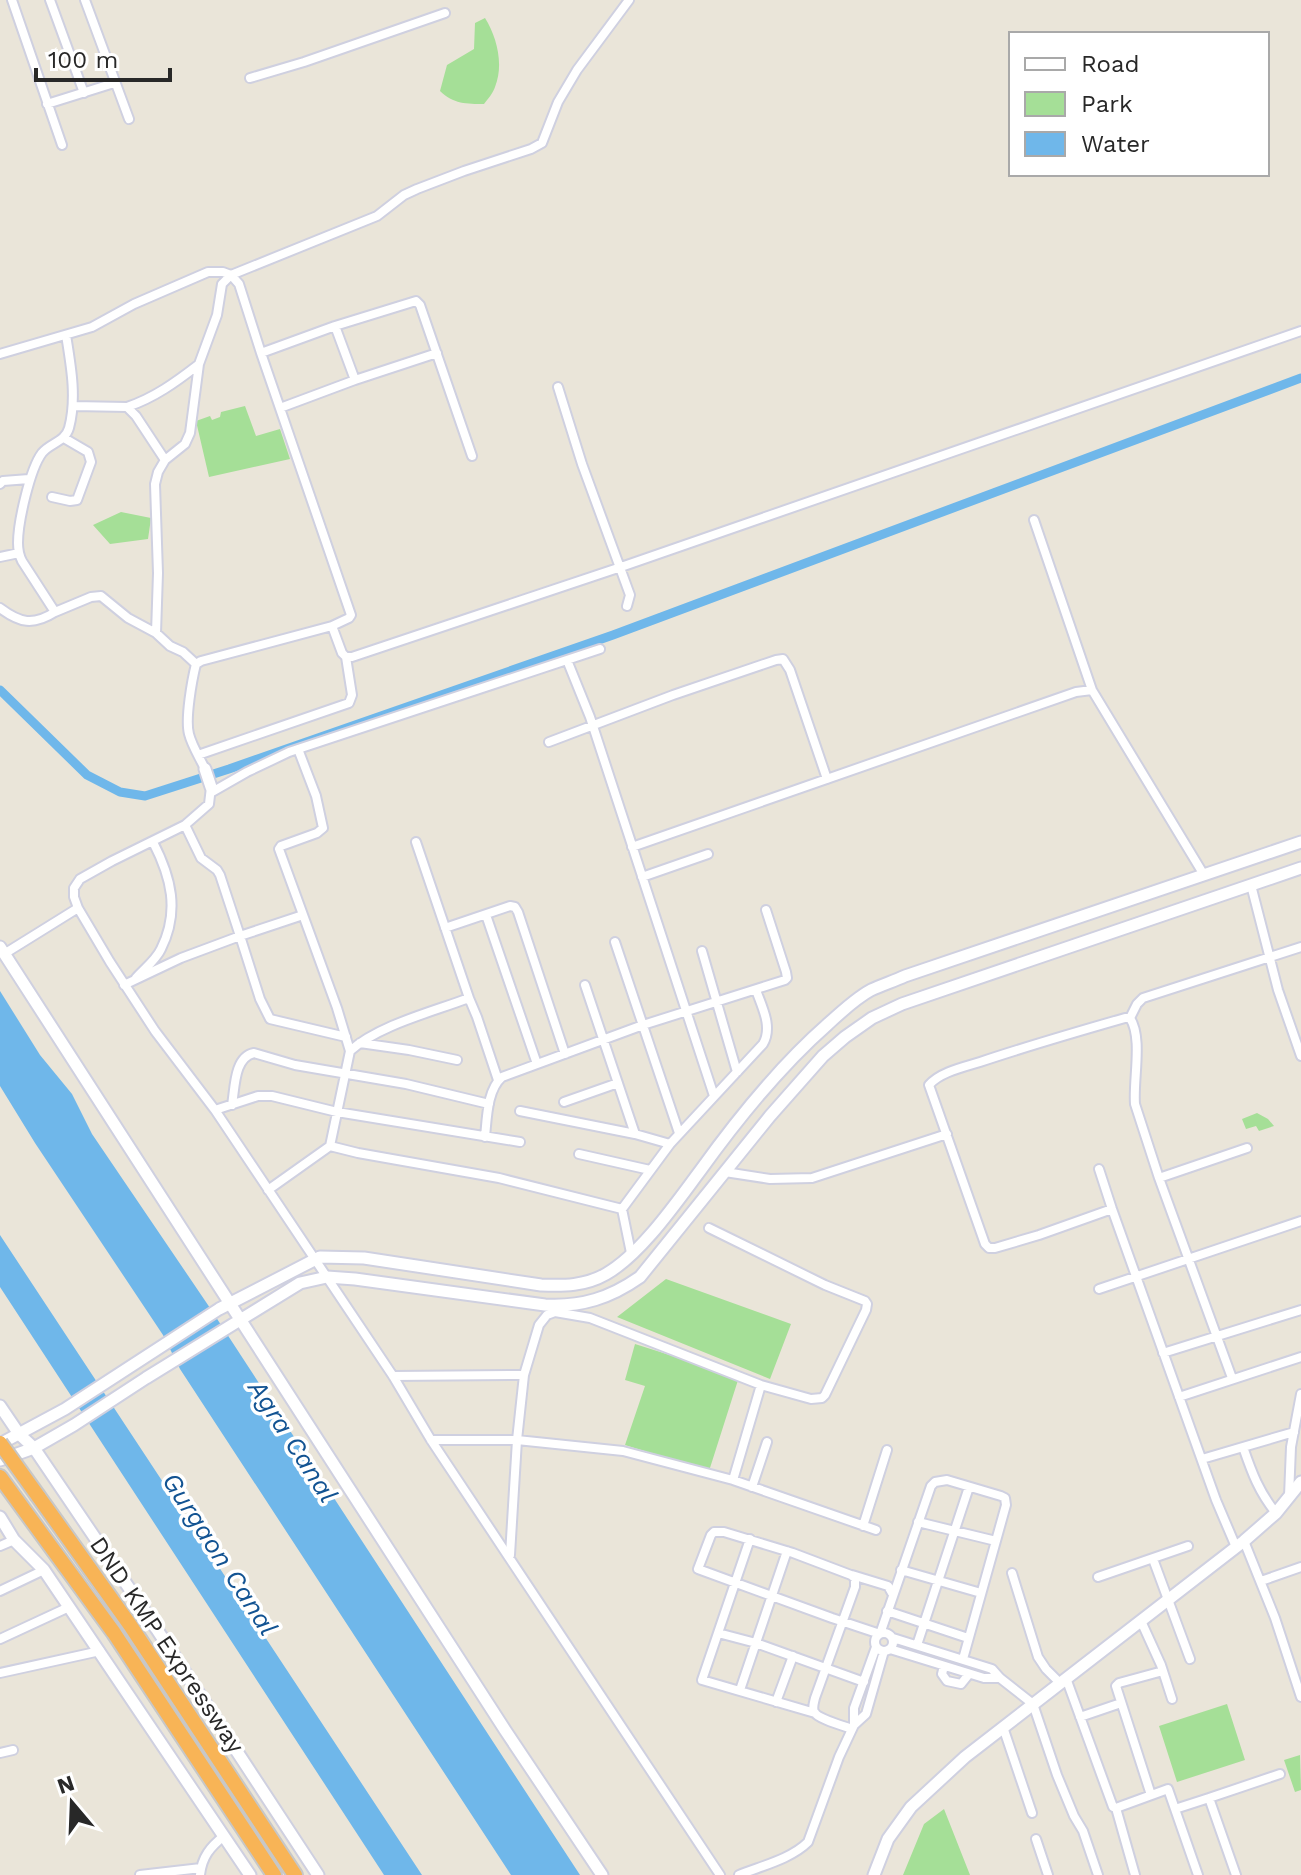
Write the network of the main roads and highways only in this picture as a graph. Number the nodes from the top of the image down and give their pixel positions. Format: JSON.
{"nodes":[{"id":1,"x":0,"y":1443,"type":"edge"},
{"id":2,"x":0,"y":1477,"type":"edge"},
{"id":3,"x":274,"y":1875,"type":"edge"},
{"id":4,"x":295,"y":1875,"type":"edge"}],
"edges":[{"from":1,"to":4,"type":"highway","name":"DND KMP Expressway","bridge":true},
{"from":2,"to":3,"type":"highway","name":"DND KMP Expressway"}]}
